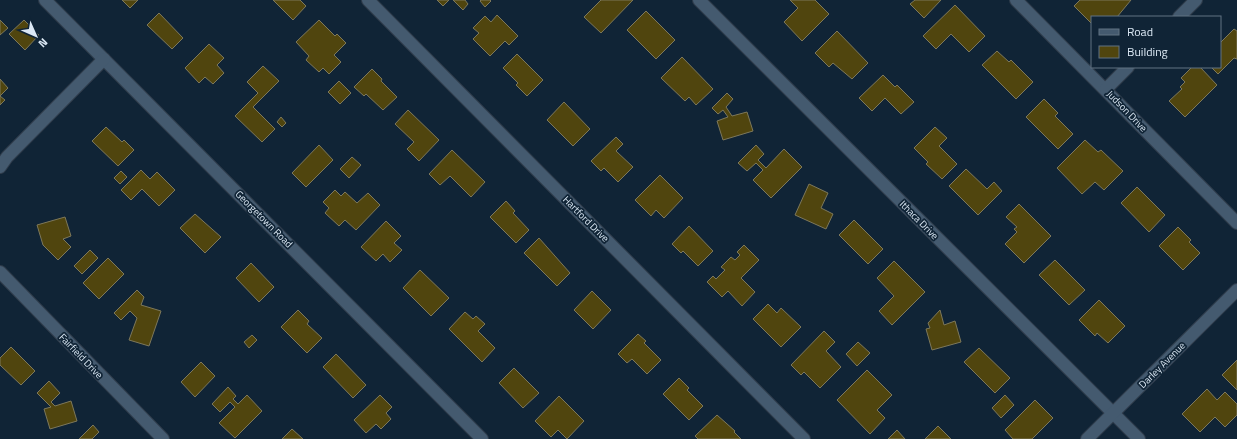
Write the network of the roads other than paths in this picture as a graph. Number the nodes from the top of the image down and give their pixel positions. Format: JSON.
{"nodes":[{"id":1,"x":45,"y":0,"type":"edge"},
{"id":2,"x":368,"y":0,"type":"edge"},
{"id":3,"x":699,"y":0,"type":"edge"},
{"id":4,"x":1016,"y":0,"type":"edge"},
{"id":5,"x":1196,"y":0,"type":"edge"},
{"id":6,"x":1180,"y":16,"type":"edge"},
{"id":7,"x":104,"y":58,"type":"junction"},
{"id":8,"x":1127,"y":68,"type":"edge"},
{"id":9,"x":1106,"y":89,"type":"junction"},
{"id":10,"x":0,"y":167,"type":"edge"},
{"id":11,"x":1237,"y":223,"type":"edge"},
{"id":12,"x":0,"y":272,"type":"edge"},
{"id":13,"x":1237,"y":290,"type":"edge"},
{"id":14,"x":1113,"y":413,"type":"junction"},
{"id":15,"x":163,"y":439,"type":"edge"},
{"id":16,"x":482,"y":439,"type":"edge"},
{"id":17,"x":804,"y":439,"type":"edge"},
{"id":18,"x":1087,"y":439,"type":"edge"},
{"id":19,"x":1139,"y":439,"type":"edge"}],
"edges":[{"from":1,"to":7,"type":"street","name":"Georgetown Road"},
{"from":2,"to":17,"type":"street","name":"Hartford Drive"},
{"from":3,"to":14,"type":"street","name":"Ithaca Drive"},
{"from":4,"to":9,"type":"street","name":"Judson Drive"},
{"from":5,"to":6,"type":"street"},
{"from":7,"to":10,"type":"street"},
{"from":7,"to":16,"type":"street","name":"Georgetown Road"},
{"from":8,"to":9,"type":"street"},
{"from":9,"to":11,"type":"street","name":"Judson Drive"},
{"from":12,"to":15,"type":"street","name":"Fairfield Drive"},
{"from":13,"to":14,"type":"street","name":"Darley Avenue"},
{"from":14,"to":18,"type":"street","name":"Darley Avenue"},
{"from":14,"to":19,"type":"street","name":"Ithaca Drive"}]}
